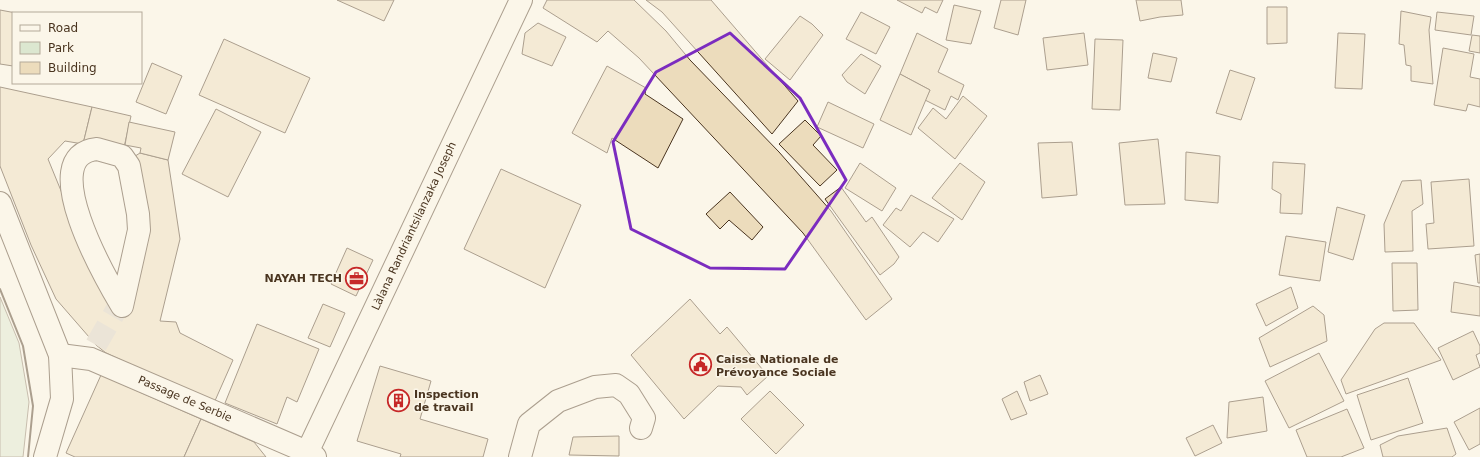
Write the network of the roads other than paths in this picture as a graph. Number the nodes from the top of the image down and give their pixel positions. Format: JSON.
{"nodes":[{"id":1,"x":521,"y":0,"type":"edge"},
{"id":2,"x":0,"y":203,"type":"edge"},
{"id":3,"x":121,"y":306,"type":"joint"},
{"id":4,"x":96,"y":345,"type":"dead end"},
{"id":5,"x":60,"y":352,"type":"junction"},
{"id":6,"x":641,"y":428,"type":"dead end"},
{"id":7,"x":309,"y":455,"type":"edge"},
{"id":8,"x":45,"y":457,"type":"edge"},
{"id":9,"x":520,"y":457,"type":"edge"}],
"edges":[{"from":1,"to":7,"type":"street","name":"Làlana Randriantsilanzaka Joseph"},
{"from":2,"to":5,"type":"street"},
{"from":3,"to":3,"type":"street"},
{"from":4,"to":5,"type":"street"},
{"from":5,"to":7,"type":"street","name":"Passage de Serbie"},
{"from":5,"to":8,"type":"street"},
{"from":6,"to":9,"type":"street"}]}
